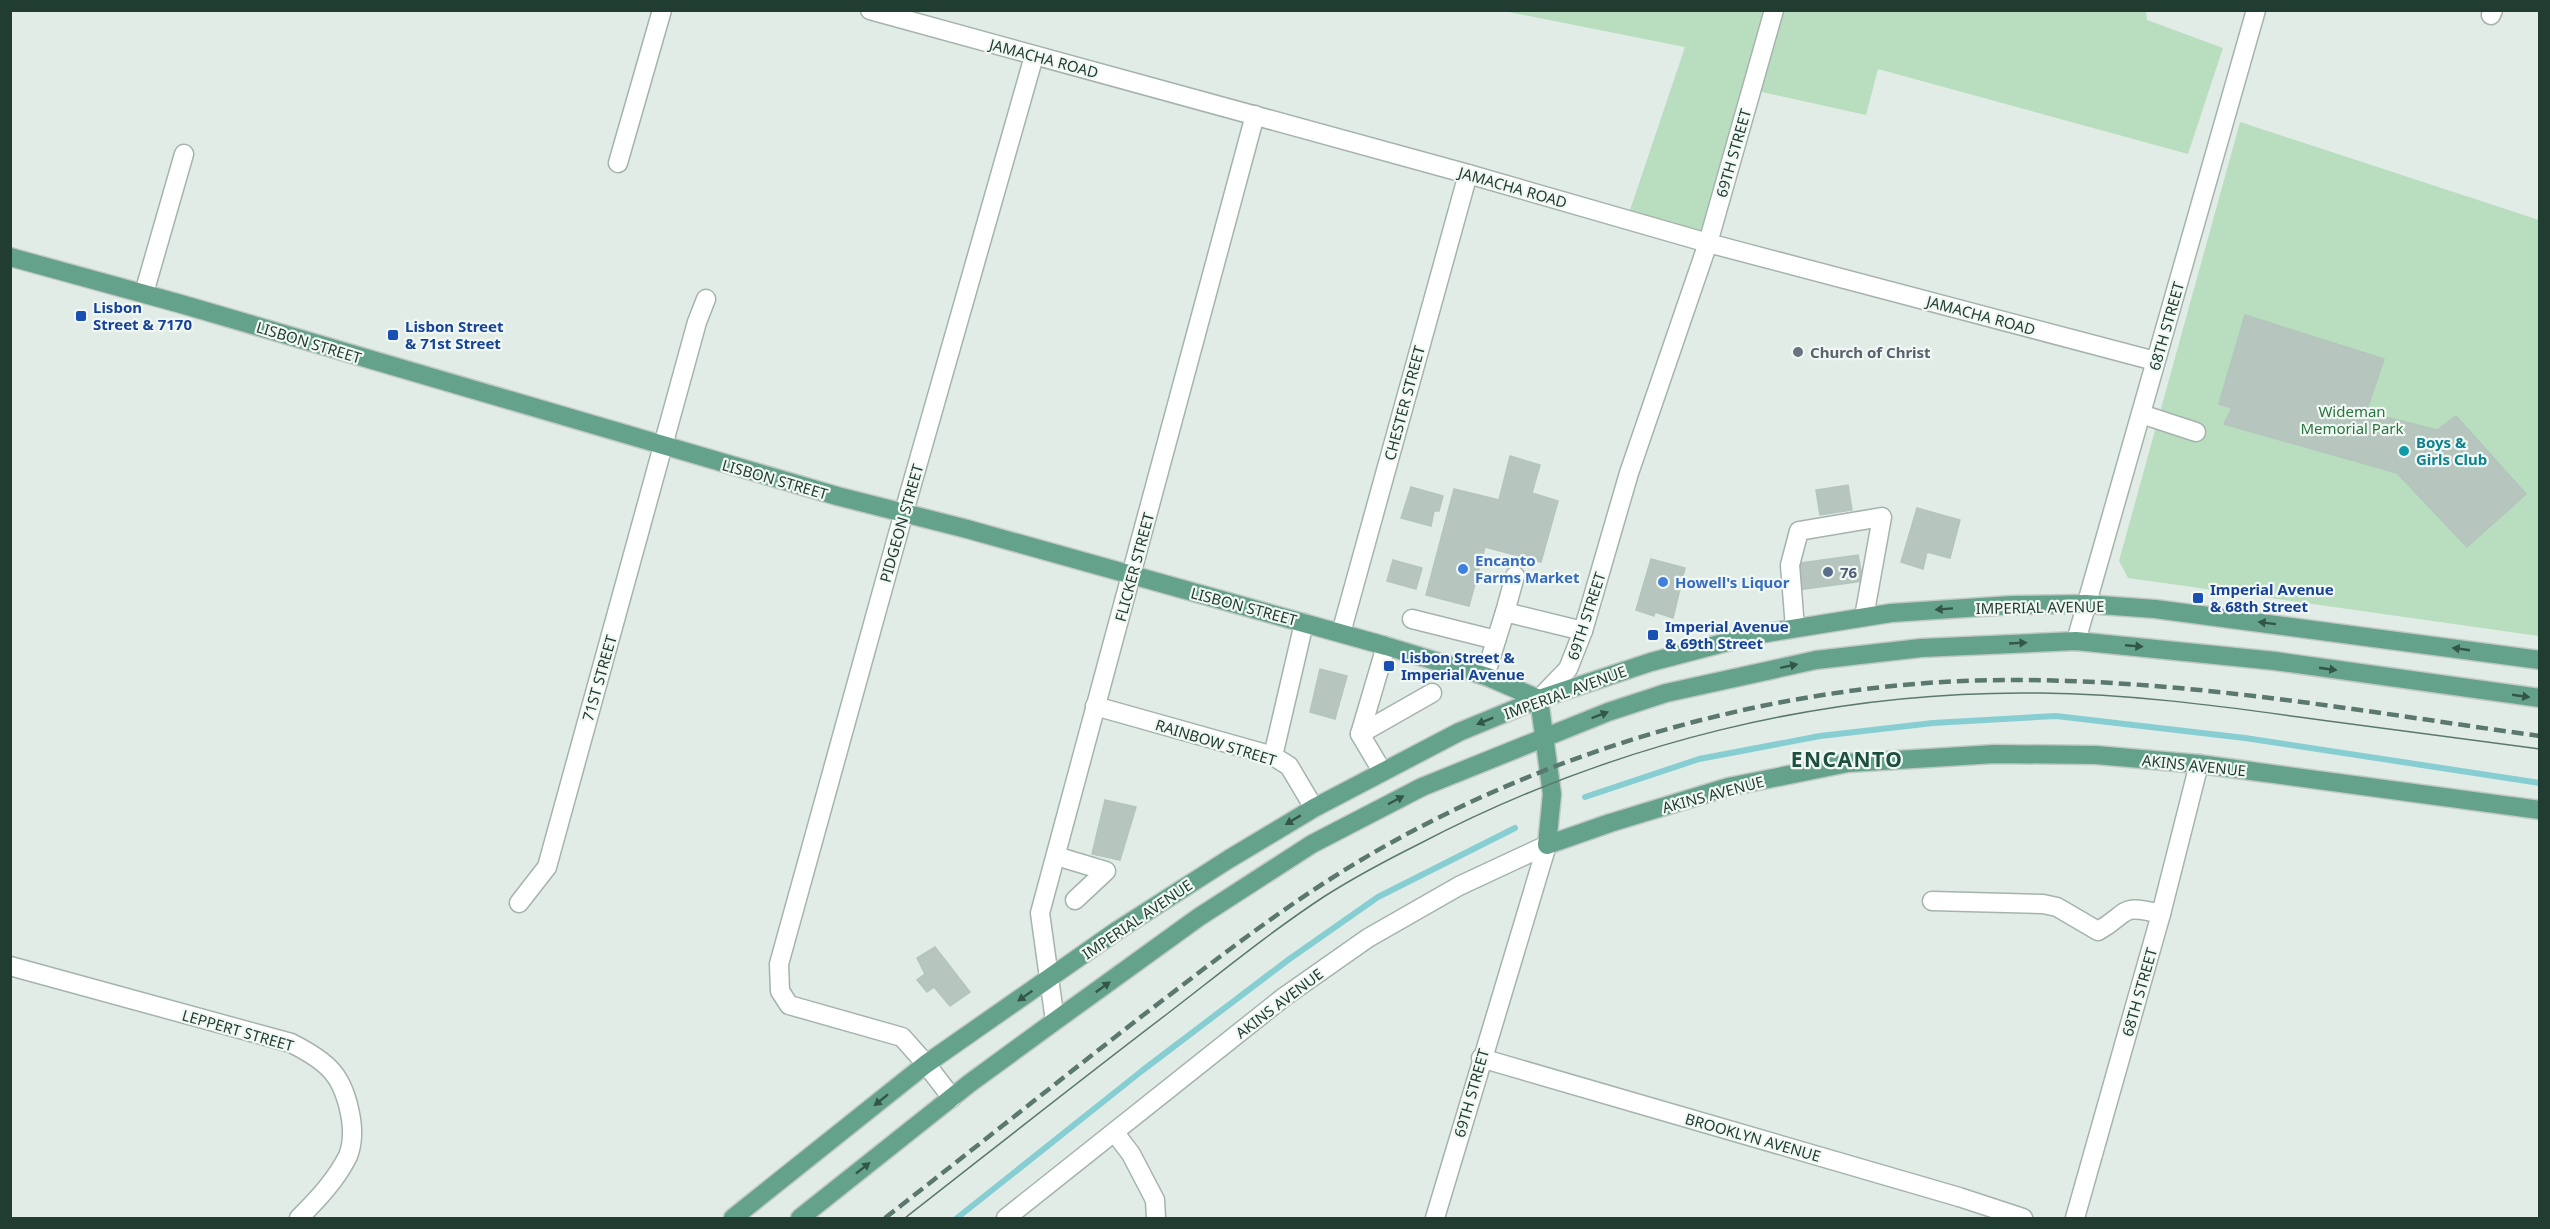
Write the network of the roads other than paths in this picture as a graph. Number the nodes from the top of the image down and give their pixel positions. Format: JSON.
{"nodes":[{"id":1,"x":662,"y":10,"type":"edge"},
{"id":2,"x":870,"y":10,"type":"edge"},
{"id":3,"x":1774,"y":10,"type":"edge"},
{"id":4,"x":2256,"y":10,"type":"edge"},
{"id":5,"x":1034,"y":56,"type":"junction"},
{"id":6,"x":1255,"y":115,"type":"junction"},
{"id":7,"x":184,"y":154,"type":"dead end"},
{"id":8,"x":618,"y":163,"type":"dead end"},
{"id":9,"x":1468,"y":174,"type":"junction"},
{"id":10,"x":1708,"y":243,"type":"junction"},
{"id":11,"x":10,"y":257,"type":"edge"},
{"id":12,"x":144,"y":293,"type":"junction"},
{"id":13,"x":706,"y":299,"type":"dead end"},
{"id":14,"x":2155,"y":361,"type":"junction"},
{"id":15,"x":2141,"y":414,"type":"junction"},
{"id":16,"x":2196,"y":432,"type":"dead end"},
{"id":17,"x":664,"y":446,"type":"junction"},
{"id":18,"x":904,"y":513,"type":"junction"},
{"id":19,"x":1132,"y":575,"type":"junction"},
{"id":20,"x":1515,"y":576,"type":"dead end"},
{"id":21,"x":2086,"y":604,"type":"junction"},
{"id":22,"x":1505,"y":612,"type":"junction"},
{"id":23,"x":1864,"y":617,"type":"junction"},
{"id":24,"x":1412,"y":619,"type":"dead end"},
{"id":25,"x":1304,"y":623,"type":"junction"},
{"id":26,"x":1795,"y":628,"type":"junction"},
{"id":27,"x":1583,"y":632,"type":"junction"},
{"id":28,"x":1341,"y":633,"type":"junction"},
{"id":29,"x":1496,"y":640,"type":"junction"},
{"id":30,"x":2076,"y":641,"type":"junction"},
{"id":31,"x":1386,"y":646,"type":"junction"},
{"id":32,"x":2540,"y":660,"type":"edge"},
{"id":33,"x":1485,"y":676,"type":"junction"},
{"id":34,"x":1432,"y":693,"type":"dead end"},
{"id":35,"x":2540,"y":698,"type":"edge"},
{"id":36,"x":1539,"y":699,"type":"junction"},
{"id":37,"x":1095,"y":706,"type":"junction"},
{"id":38,"x":1360,"y":734,"type":"junction"},
{"id":39,"x":1546,"y":736,"type":"junction"},
{"id":40,"x":1273,"y":756,"type":"junction"},
{"id":41,"x":2199,"y":764,"type":"junction"},
{"id":42,"x":1382,"y":771,"type":"junction"},
{"id":43,"x":1314,"y":808,"type":"junction"},
{"id":44,"x":2540,"y":810,"type":"edge"},
{"id":45,"x":1547,"y":845,"type":"junction"},
{"id":46,"x":1056,"y":856,"type":"junction"},
{"id":47,"x":1075,"y":900,"type":"dead end"},
{"id":48,"x":1932,"y":901,"type":"dead end"},
{"id":49,"x":519,"y":903,"type":"dead end"},
{"id":50,"x":2161,"y":914,"type":"junction"},
{"id":51,"x":10,"y":966,"type":"edge"},
{"id":52,"x":1049,"y":979,"type":"junction"},
{"id":53,"x":1055,"y":1021,"type":"junction"},
{"id":54,"x":1481,"y":1058,"type":"junction"},
{"id":55,"x":926,"y":1064,"type":"junction"},
{"id":56,"x":952,"y":1098,"type":"junction"},
{"id":57,"x":1114,"y":1133,"type":"junction"},
{"id":58,"x":1010,"y":1217,"type":"edge"},
{"id":59,"x":300,"y":1218,"type":"edge"},
{"id":60,"x":733,"y":1218,"type":"edge"},
{"id":61,"x":800,"y":1218,"type":"edge"},
{"id":62,"x":1156,"y":1218,"type":"edge"},
{"id":63,"x":1435,"y":1218,"type":"edge"},
{"id":64,"x":2023,"y":1218,"type":"edge"},
{"id":65,"x":2075,"y":1218,"type":"edge"}],
"edges":[{"from":1,"to":8,"type":"street"},
{"from":2,"to":5,"type":"street","name":"JAMACHA ROAD"},
{"from":3,"to":10,"type":"street","name":"69TH STREET"},
{"from":4,"to":14,"type":"street","name":"68TH STREET"},
{"from":5,"to":6,"type":"street","name":"JAMACHA ROAD"},
{"from":5,"to":18,"type":"street","name":"PIDGEON STREET"},
{"from":6,"to":9,"type":"street","name":"JAMACHA ROAD"},
{"from":6,"to":19,"type":"street","name":"FLICKER STREET"},
{"from":7,"to":12,"type":"street"},
{"from":9,"to":10,"type":"street","name":"JAMACHA ROAD"},
{"from":9,"to":28,"type":"street","name":"CHESTER STREET"},
{"from":10,"to":14,"type":"street","name":"JAMACHA ROAD"},
{"from":10,"to":27,"type":"street","name":"69TH STREET"},
{"from":11,"to":12,"type":"main road","name":"LISBON STREET"},
{"from":12,"to":17,"type":"main road","name":"LISBON STREET"},
{"from":13,"to":17,"type":"street","name":"71ST STREET"},
{"from":14,"to":15,"type":"street","name":"68TH STREET"},
{"from":15,"to":16,"type":"street"},
{"from":15,"to":21,"type":"street","name":"68TH STREET"},
{"from":17,"to":18,"type":"main road","name":"LISBON STREET"},
{"from":17,"to":49,"type":"street","name":"71ST STREET"},
{"from":18,"to":19,"type":"main road","name":"LISBON STREET"},
{"from":18,"to":55,"type":"street","name":"PIDGEON STREET"},
{"from":19,"to":25,"type":"main road","name":"LISBON STREET"},
{"from":19,"to":37,"type":"street","name":"FLICKER STREET"},
{"from":20,"to":22,"type":"street"},
{"from":21,"to":23,"type":"main road","name":"IMPERIAL AVENUE","one_way":true},
{"from":21,"to":30,"type":"street","name":"68TH STREET"},
{"from":32,"to":21,"type":"main road","name":"IMPERIAL AVENUE","one_way":true},
{"from":22,"to":27,"type":"street"},
{"from":22,"to":29,"type":"street"},
{"from":23,"to":26,"type":"main road","name":"IMPERIAL AVENUE"},
{"from":23,"to":26,"type":"street"},
{"from":24,"to":29,"type":"street"},
{"from":25,"to":28,"type":"main road","name":"LISBON STREET"},
{"from":25,"to":40,"type":"street"},
{"from":26,"to":36,"type":"main road","name":"IMPERIAL AVENUE"},
{"from":27,"to":36,"type":"street","name":"69TH STREET"},
{"from":28,"to":31,"type":"main road","name":"LISBON STREET"},
{"from":29,"to":33,"type":"street"},
{"from":30,"to":35,"type":"main road","one_way":true},
{"from":39,"to":30,"type":"main road","one_way":true},
{"from":31,"to":33,"type":"main road","name":"LISBON STREET"},
{"from":31,"to":38,"type":"street"},
{"from":33,"to":36,"type":"main road","name":"LISBON STREET"},
{"from":34,"to":38,"type":"street"},
{"from":36,"to":39,"type":"main road","name":"69TH STREET"},
{"from":36,"to":42,"type":"main road","name":"IMPERIAL AVENUE","one_way":true},
{"from":37,"to":40,"type":"street","name":"RAINBOW STREET"},
{"from":37,"to":46,"type":"street","name":"FLICKER STREET"},
{"from":38,"to":42,"type":"street"},
{"from":39,"to":45,"type":"main road","name":"69TH STREET"},
{"from":53,"to":39,"type":"main road","one_way":true},
{"from":40,"to":43,"type":"street","name":"RAINBOW STREET"},
{"from":41,"to":44,"type":"main road","name":"AKINS AVENUE"},
{"from":41,"to":45,"type":"main road","name":"AKINS AVENUE"},
{"from":41,"to":50,"type":"street","name":"68TH STREET"},
{"from":42,"to":43,"type":"main road","name":"IMPERIAL AVENUE"},
{"from":43,"to":52,"type":"main road","name":"IMPERIAL AVENUE","one_way":true},
{"from":45,"to":54,"type":"street","name":"69TH STREET"},
{"from":45,"to":57,"type":"street","name":"AKINS AVENUE"},
{"from":46,"to":47,"type":"street"},
{"from":46,"to":52,"type":"street","name":"FLICKER STREET"},
{"from":48,"to":50,"type":"street"},
{"from":50,"to":65,"type":"street","name":"68TH STREET"},
{"from":51,"to":59,"type":"street","name":"LEPPERT STREET"},
{"from":52,"to":53,"type":"street","name":"FLICKER STREET"},
{"from":52,"to":55,"type":"main road","name":"IMPERIAL AVENUE","one_way":true},
{"from":53,"to":56,"type":"main road"},
{"from":54,"to":63,"type":"street","name":"69TH STREET"},
{"from":54,"to":64,"type":"street","name":"BROOKLYN AVENUE"},
{"from":55,"to":56,"type":"street"},
{"from":55,"to":60,"type":"main road","name":"IMPERIAL AVENUE","one_way":true},
{"from":61,"to":56,"type":"main road","one_way":true},
{"from":57,"to":58,"type":"street","name":"AKINS AVENUE"},
{"from":57,"to":62,"type":"street"}]}
